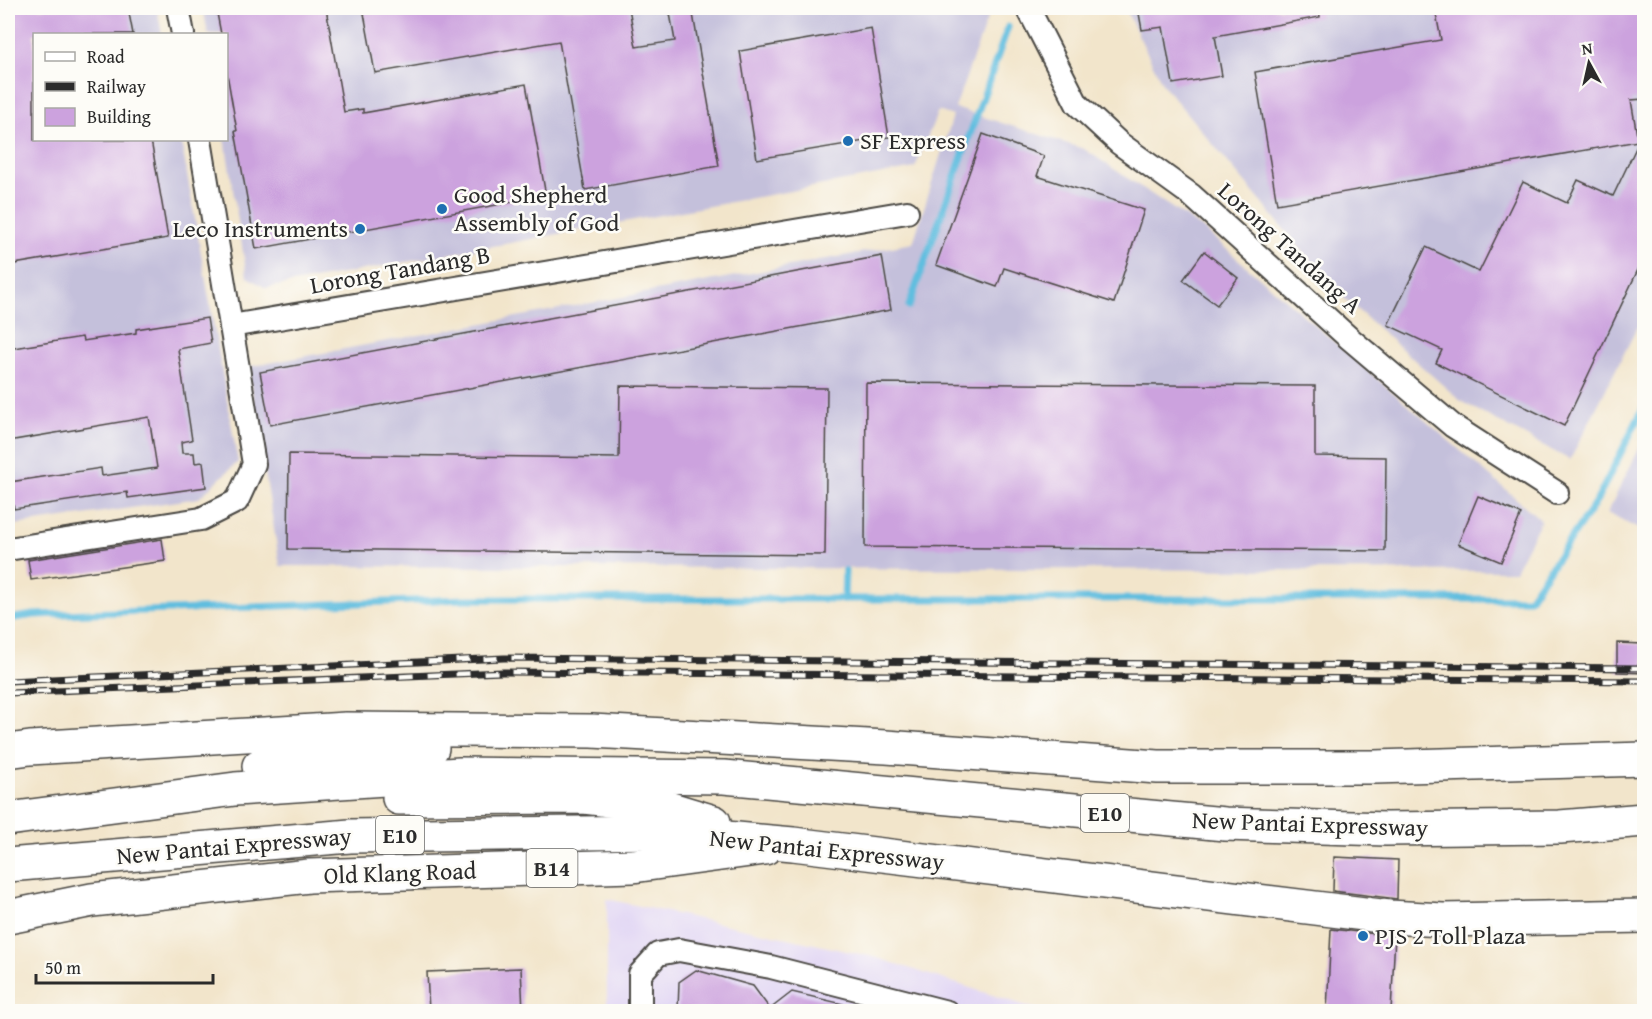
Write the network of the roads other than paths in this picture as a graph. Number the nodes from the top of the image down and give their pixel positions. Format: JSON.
{"nodes":[{"id":1,"x":178,"y":8,"type":"edge"},
{"id":2,"x":1028,"y":8,"type":"edge"},
{"id":3,"x":183,"y":33,"type":"edge"},
{"id":4,"x":200,"y":141,"type":"edge"},
{"id":5,"x":907,"y":212,"type":"dead end"},
{"id":6,"x":231,"y":326,"type":"junction"},
{"id":7,"x":1557,"y":493,"type":"dead end"},
{"id":8,"x":8,"y":549,"type":"edge"},
{"id":9,"x":592,"y":731,"type":"junction"},
{"id":10,"x":8,"y":751,"type":"edge"},
{"id":11,"x":1644,"y":759,"type":"edge"},
{"id":12,"x":8,"y":797,"type":"edge"},
{"id":13,"x":8,"y":819,"type":"edge"},
{"id":14,"x":1644,"y":820,"type":"edge"},
{"id":15,"x":8,"y":838,"type":"edge"},
{"id":16,"x":793,"y":844,"type":"junction"},
{"id":17,"x":8,"y":865,"type":"edge"},
{"id":18,"x":1644,"y":916,"type":"edge"},
{"id":19,"x":8,"y":917,"type":"edge"},
{"id":20,"x":891,"y":1004,"type":"edge"},
{"id":21,"x":640,"y":1011,"type":"edge"},
{"id":22,"x":947,"y":1011,"type":"edge"}],
"edges":[{"from":1,"to":3,"type":"street"},
{"from":2,"to":7,"type":"street","name":"Lorong Tandang A"},
{"from":4,"to":6,"type":"street"},
{"from":5,"to":6,"type":"street","name":"Lorong Tandang B"},
{"from":6,"to":8,"type":"street"},
{"from":9,"to":10,"type":"main road"},
{"from":9,"to":11,"type":"main road"},
{"from":9,"to":12,"type":"main road"},
{"from":13,"to":14,"type":"main road","name":"New Pantai Expressway","number":"E10"},
{"from":15,"to":16,"type":"main road"},
{"from":16,"to":17,"type":"main road","name":"New Pantai Expressway","number":"E10"},
{"from":16,"to":18,"type":"main road","name":"New Pantai Expressway","number":"E10"},
{"from":16,"to":19,"type":"main road","name":"Old Klang Road","number":"B14"},
{"from":20,"to":21,"type":"street"},
{"from":20,"to":22,"type":"street"}]}
